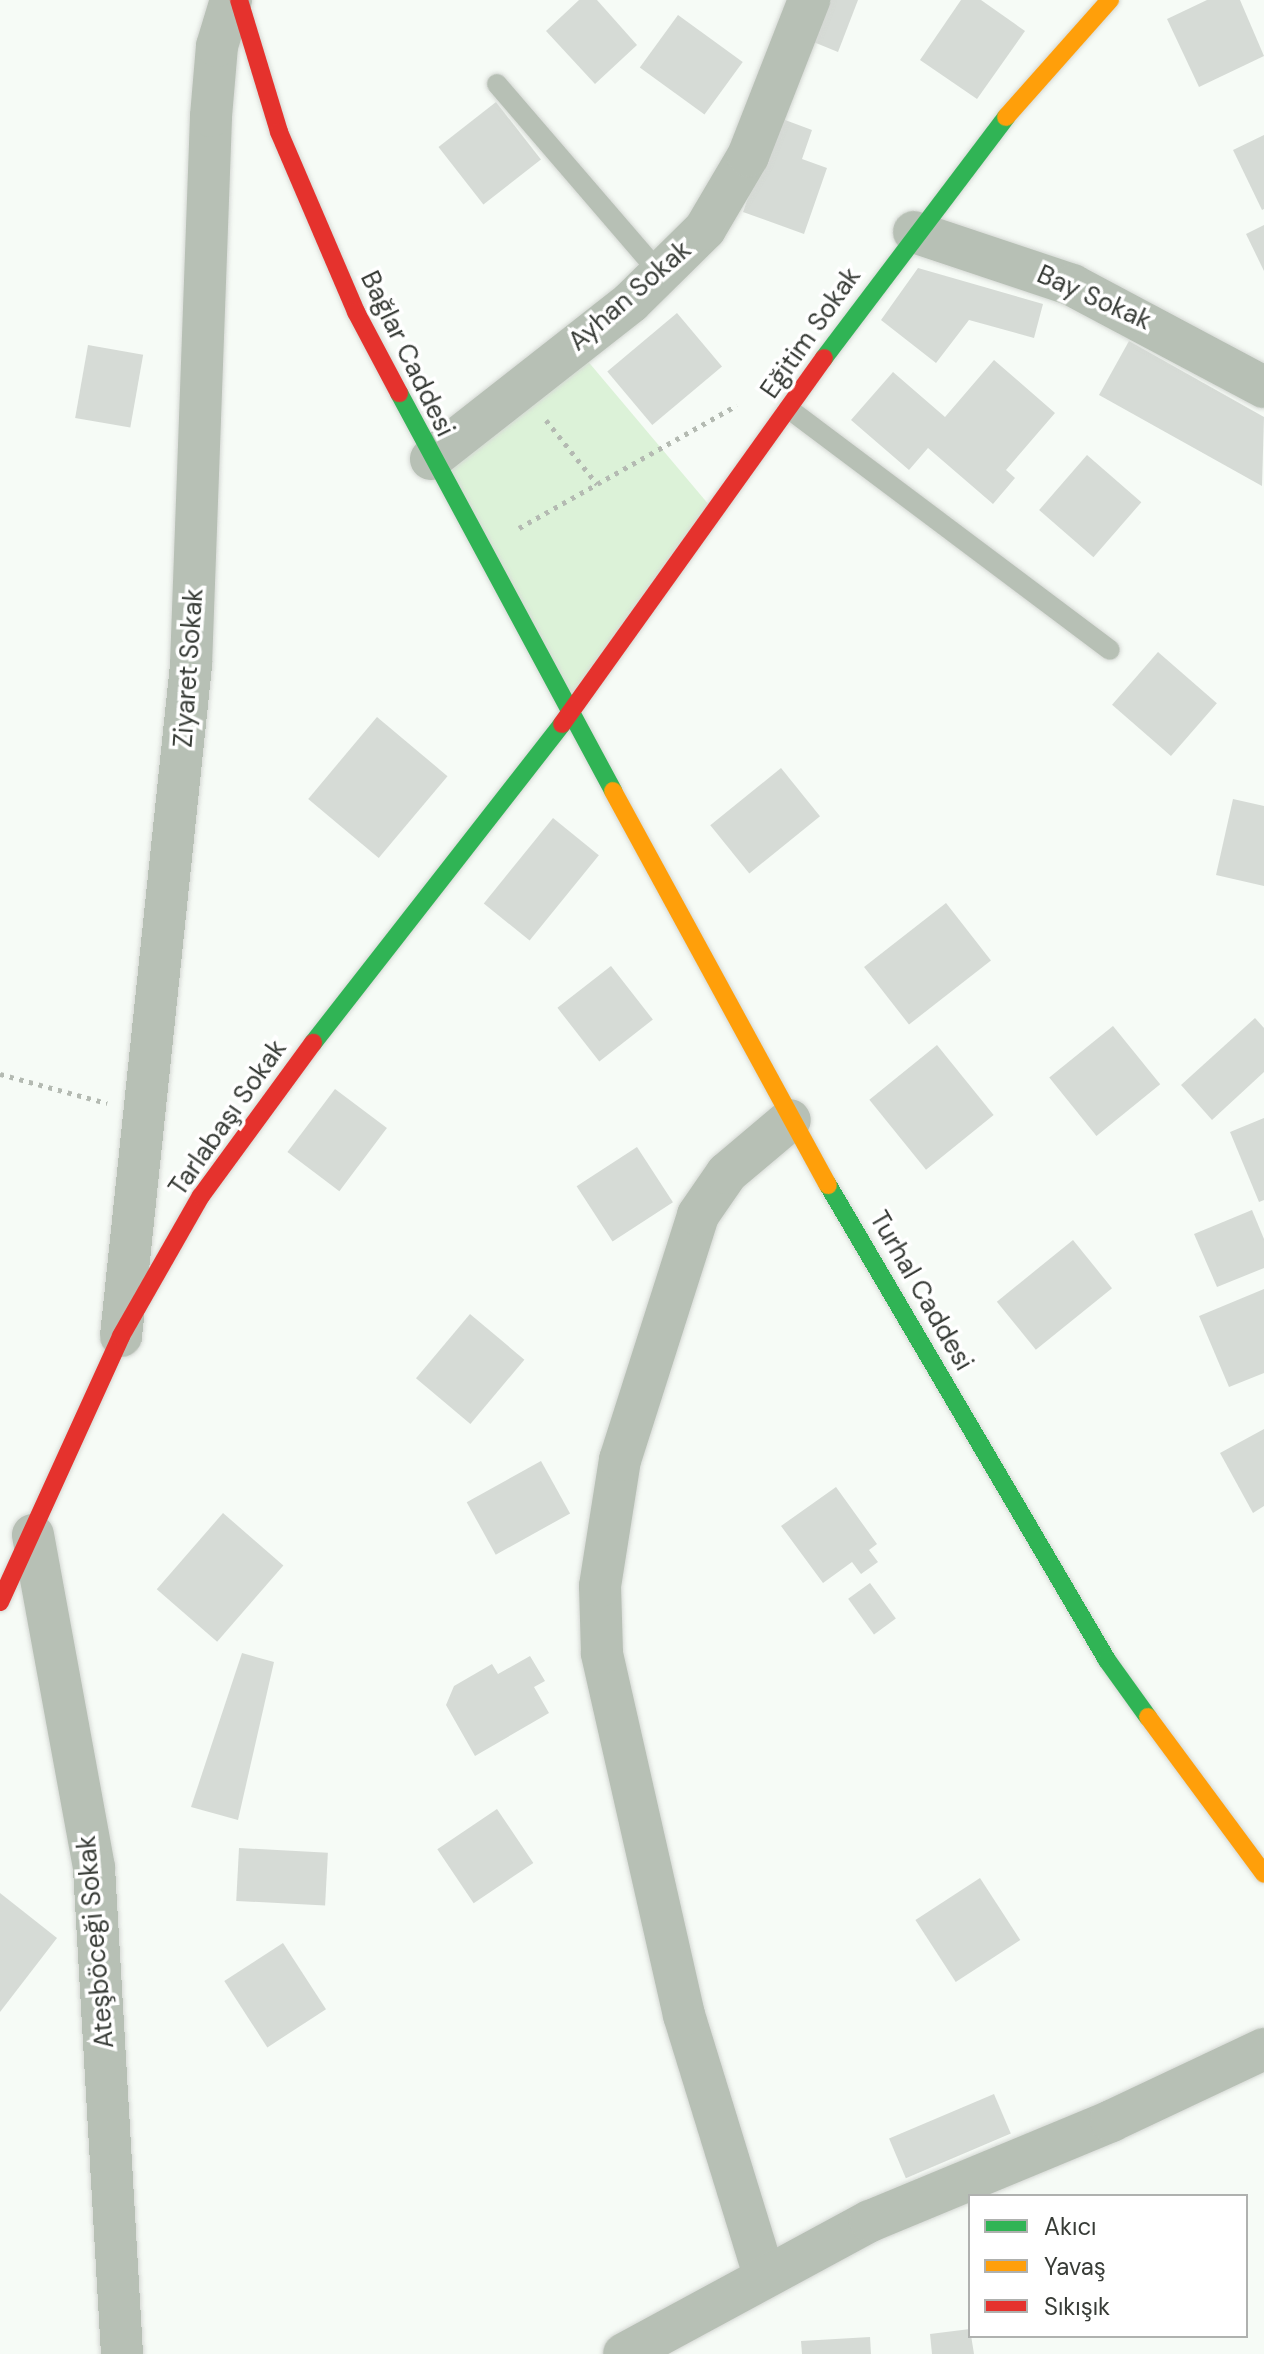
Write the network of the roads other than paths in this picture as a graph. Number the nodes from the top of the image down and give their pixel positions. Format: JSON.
{"nodes":[{"id":1,"x":231,"y":0,"type":"edge"},
{"id":2,"x":239,"y":0,"type":"edge"},
{"id":3,"x":809,"y":0,"type":"edge"},
{"id":4,"x":1110,"y":0,"type":"edge"},
{"id":5,"x":497,"y":84,"type":"dead end"},
{"id":6,"x":914,"y":232,"type":"junction"},
{"id":7,"x":661,"y":275,"type":"junction"},
{"id":8,"x":1264,"y":387,"type":"edge"},
{"id":9,"x":789,"y":409,"type":"junction"},
{"id":10,"x":431,"y":459,"type":"junction"},
{"id":11,"x":1110,"y":650,"type":"dead end"},
{"id":12,"x":572,"y":711,"type":"junction"},
{"id":13,"x":790,"y":1120,"type":"junction"},
{"id":14,"x":121,"y":1336,"type":"junction"},
{"id":15,"x":33,"y":1535,"type":"junction"},
{"id":16,"x":0,"y":1602,"type":"edge"},
{"id":17,"x":1264,"y":1874,"type":"edge"},
{"id":18,"x":1264,"y":2049,"type":"edge"},
{"id":19,"x":764,"y":2275,"type":"junction"},
{"id":20,"x":122,"y":2354,"type":"edge"},
{"id":21,"x":624,"y":2354,"type":"edge"}],
"edges":[{"from":1,"to":14,"type":"street","name":"Ziyaret Sokak"},
{"from":2,"to":10,"type":"street","name":"Bağlar Caddesi"},
{"from":3,"to":7,"type":"street","name":"Ayhan Sokak"},
{"from":4,"to":6,"type":"street","name":"Eğitim Sokak"},
{"from":5,"to":7,"type":"lane"},
{"from":6,"to":8,"type":"street","name":"Bay Sokak"},
{"from":6,"to":9,"type":"street","name":"Eğitim Sokak"},
{"from":7,"to":10,"type":"street","name":"Ayhan Sokak"},
{"from":9,"to":11,"type":"lane"},
{"from":9,"to":12,"type":"street","name":"Eğitim Sokak"},
{"from":10,"to":12,"type":"street","name":"Bağlar Caddesi"},
{"from":12,"to":13,"type":"street","name":"Turhal Caddesi"},
{"from":12,"to":14,"type":"street","name":"Tarlabaşı Sokak"},
{"from":13,"to":17,"type":"street","name":"Turhal Caddesi"},
{"from":13,"to":19,"type":"street"},
{"from":14,"to":15,"type":"street","name":"Tarlabaşı Sokak"},
{"from":15,"to":16,"type":"street","name":"Tarlabaşı Sokak"},
{"from":15,"to":20,"type":"street","name":"Ateşböceği Sokak"},
{"from":18,"to":19,"type":"street"},
{"from":19,"to":21,"type":"street"}]}
